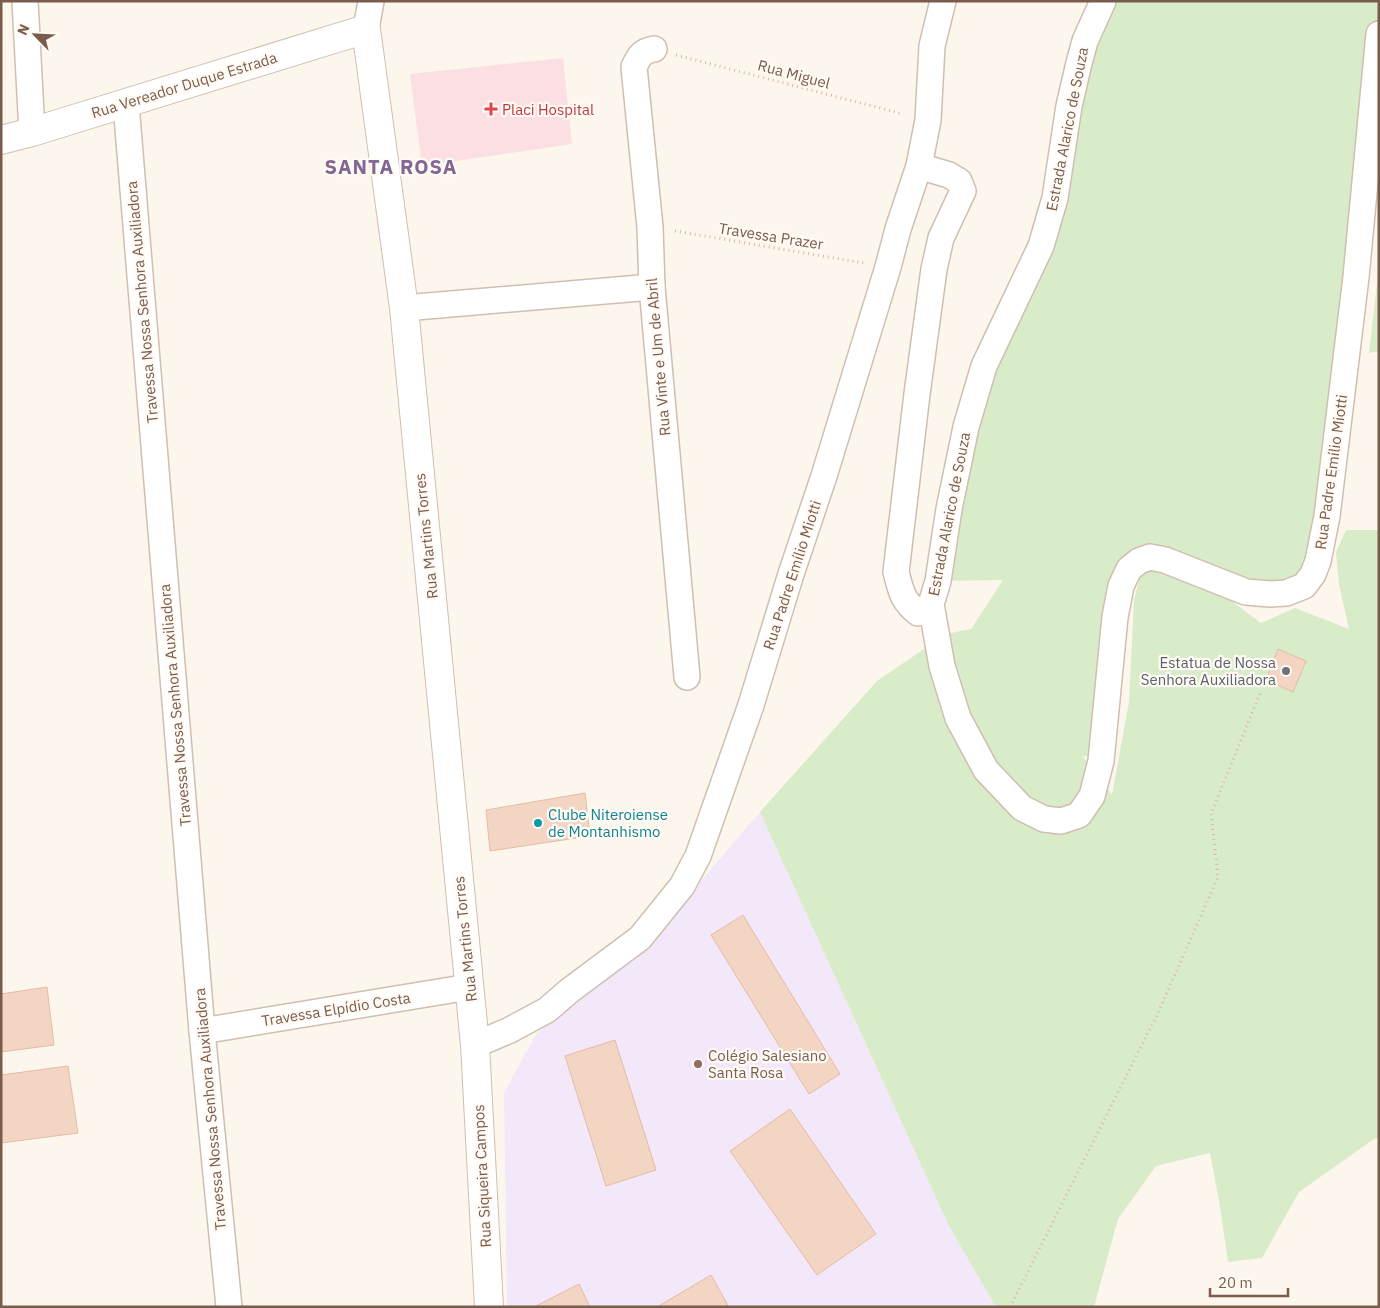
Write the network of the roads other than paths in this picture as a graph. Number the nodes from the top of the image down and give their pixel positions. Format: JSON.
{"nodes":[{"id":1,"x":26,"y":1,"type":"edge"},
{"id":2,"x":371,"y":1,"type":"edge"},
{"id":3,"x":943,"y":1,"type":"edge"},
{"id":4,"x":1103,"y":1,"type":"edge"},
{"id":5,"x":366,"y":29,"type":"junction"},
{"id":6,"x":1379,"y":34,"type":"edge"},
{"id":7,"x":654,"y":50,"type":"road end"},
{"id":8,"x":126,"y":104,"type":"junction"},
{"id":9,"x":32,"y":132,"type":"junction"},
{"id":10,"x":1,"y":140,"type":"edge"},
{"id":11,"x":919,"y":166,"type":"junction"},
{"id":12,"x":652,"y":287,"type":"junction"},
{"id":13,"x":404,"y":308,"type":"junction"},
{"id":14,"x":930,"y":604,"type":"junction"},
{"id":15,"x":687,"y":677,"type":"dead end"},
{"id":16,"x":470,"y":987,"type":"junction"},
{"id":17,"x":202,"y":1031,"type":"junction"},
{"id":18,"x":475,"y":1045,"type":"junction"},
{"id":19,"x":229,"y":1307,"type":"edge"},
{"id":20,"x":489,"y":1307,"type":"edge"}],
"edges":[{"from":1,"to":9,"type":"street"},
{"from":2,"to":5,"type":"street"},
{"from":3,"to":11,"type":"street","name":"Rua Padre Emílio Miotti"},
{"from":4,"to":14,"type":"street","name":"Estrada Alarico de Souza"},
{"from":5,"to":8,"type":"street","name":"Rua Vereador Duque Estrada"},
{"from":5,"to":13,"type":"street","name":"Rua Martins Torres"},
{"from":6,"to":14,"type":"street","name":"Rua Padre Emílio Miotti"},
{"from":7,"to":12,"type":"street","name":"Rua Vinte e Um de Abril"},
{"from":8,"to":9,"type":"street","name":"Rua Vereador Duque Estrada"},
{"from":8,"to":17,"type":"street","name":"Travessa Nossa Senhora Auxiliadora"},
{"from":9,"to":10,"type":"street","name":"Rua Vereador Duque Estrada"},
{"from":11,"to":14,"type":"street","name":"Estrada Alarico de Souza"},
{"from":11,"to":18,"type":"street","name":"Rua Padre Emílio Miotti"},
{"from":12,"to":13,"type":"street"},
{"from":12,"to":15,"type":"street","name":"Rua Vinte e Um de Abril"},
{"from":13,"to":16,"type":"street","name":"Rua Martins Torres"},
{"from":16,"to":17,"type":"street","name":"Travessa Elpídio Costa"},
{"from":16,"to":18,"type":"street","name":"Rua Martins Torres"},
{"from":17,"to":19,"type":"street","name":"Travessa Nossa Senhora Auxiliadora"},
{"from":18,"to":20,"type":"street","name":"Rua Siqueira Campos"}]}
